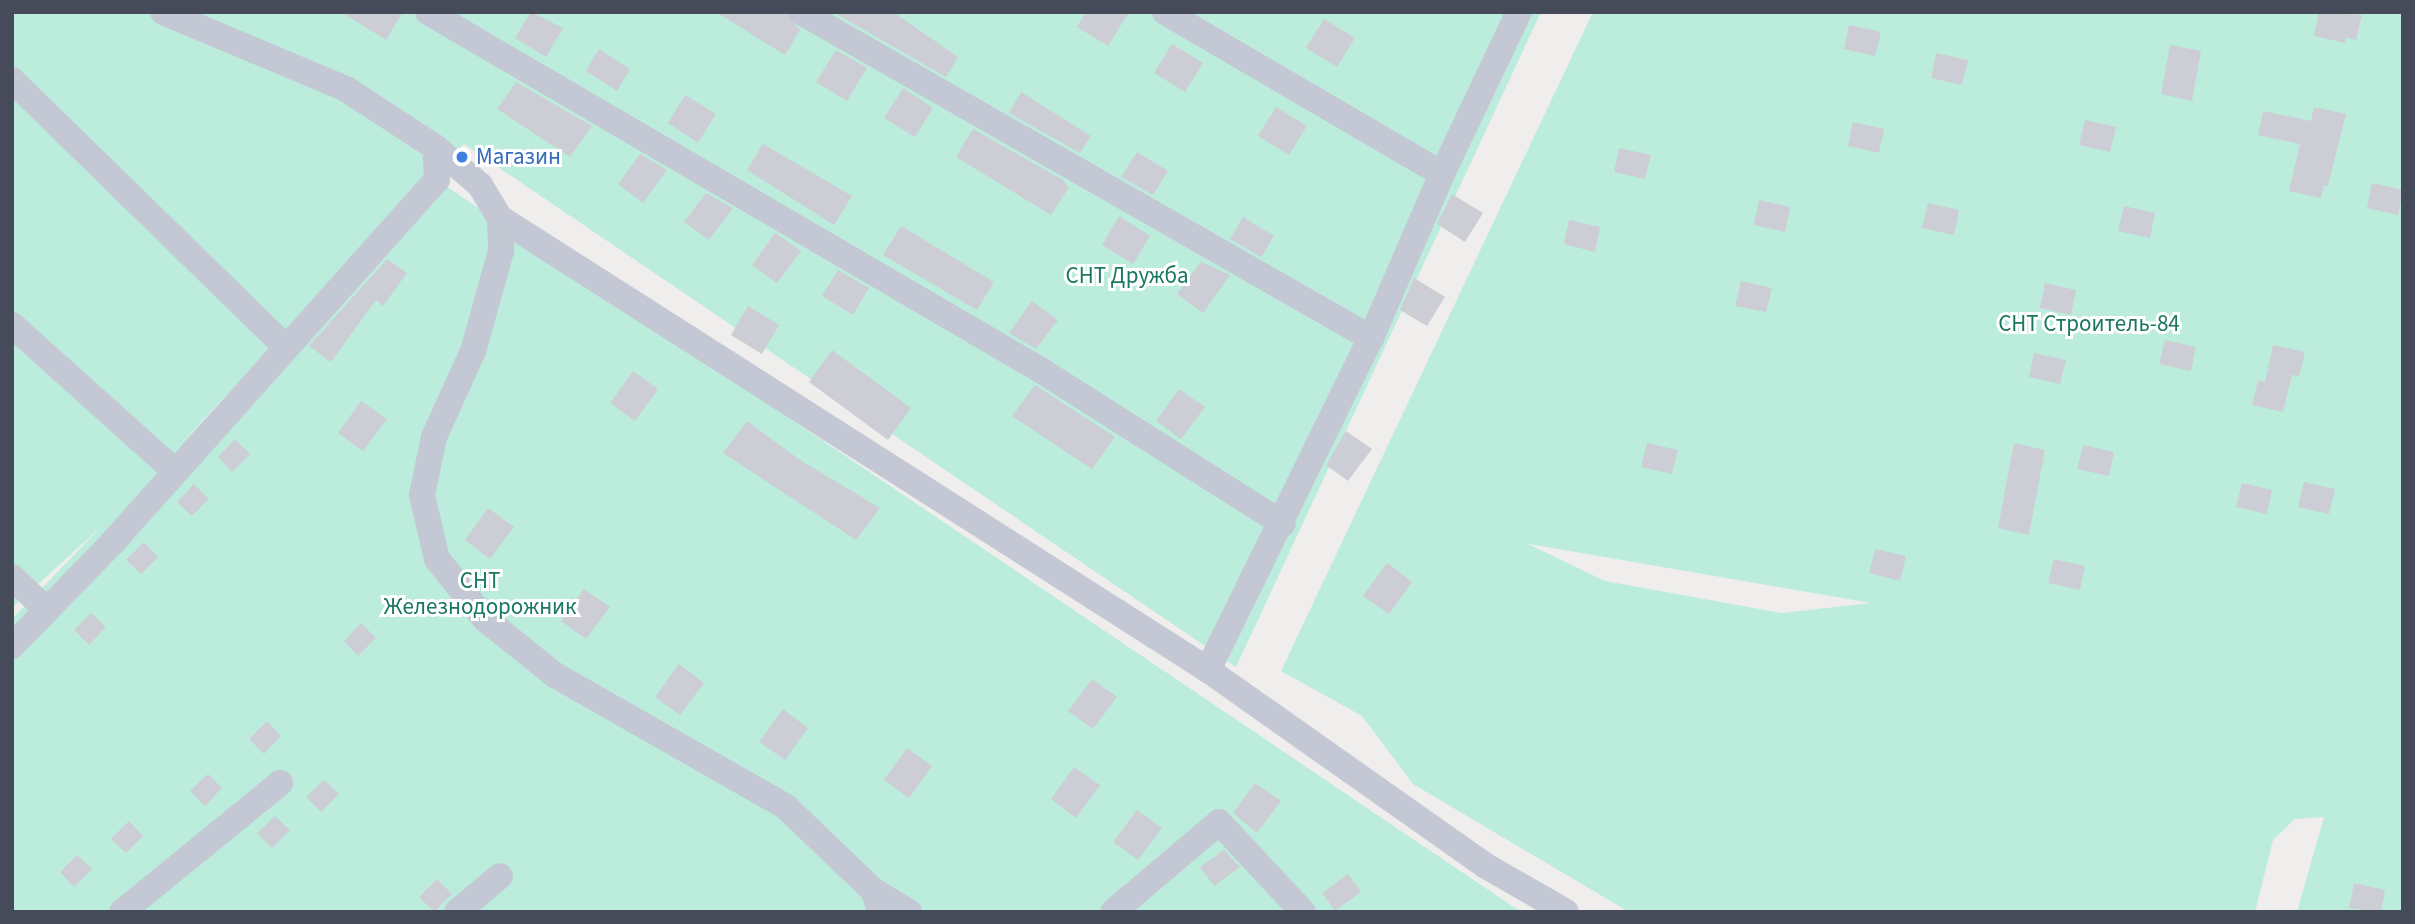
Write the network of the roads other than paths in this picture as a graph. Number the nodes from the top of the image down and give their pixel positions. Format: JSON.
{"nodes":[{"id":1,"x":163,"y":12,"type":"edge"},
{"id":2,"x":428,"y":12,"type":"edge"},
{"id":3,"x":801,"y":12,"type":"edge"},
{"id":4,"x":1165,"y":12,"type":"edge"},
{"id":5,"x":1519,"y":12,"type":"edge"},
{"id":6,"x":12,"y":80,"type":"edge"},
{"id":7,"x":435,"y":148,"type":"junction"},
{"id":8,"x":1441,"y":174,"type":"junction"},
{"id":9,"x":500,"y":218,"type":"junction"},
{"id":10,"x":12,"y":325,"type":"edge"},
{"id":11,"x":1371,"y":338,"type":"junction"},
{"id":12,"x":285,"y":346,"type":"junction"},
{"id":13,"x":175,"y":471,"type":"junction"},
{"id":14,"x":1283,"y":524,"type":"junction"},
{"id":15,"x":12,"y":577,"type":"edge"},
{"id":16,"x":47,"y":610,"type":"junction"},
{"id":17,"x":12,"y":646,"type":"edge"},
{"id":18,"x":1208,"y":670,"type":"junction"},
{"id":19,"x":280,"y":783,"type":"dead end"},
{"id":20,"x":500,"y":876,"type":"dead end"},
{"id":21,"x":877,"y":901,"type":"edge"},
{"id":22,"x":122,"y":912,"type":"edge"},
{"id":23,"x":457,"y":912,"type":"edge"},
{"id":24,"x":909,"y":912,"type":"edge"},
{"id":25,"x":1113,"y":912,"type":"edge"},
{"id":26,"x":1303,"y":912,"type":"edge"},
{"id":27,"x":1566,"y":912,"type":"edge"}],
"edges":[{"from":1,"to":7,"type":"street"},
{"from":2,"to":14,"type":"street"},
{"from":3,"to":11,"type":"street"},
{"from":4,"to":8,"type":"street"},
{"from":5,"to":8,"type":"street"},
{"from":6,"to":12,"type":"street"},
{"from":7,"to":9,"type":"street"},
{"from":7,"to":12,"type":"street"},
{"from":8,"to":11,"type":"street"},
{"from":9,"to":18,"type":"street"},
{"from":9,"to":21,"type":"street"},
{"from":10,"to":13,"type":"street"},
{"from":11,"to":14,"type":"street"},
{"from":12,"to":13,"type":"street"},
{"from":13,"to":16,"type":"street"},
{"from":14,"to":18,"type":"street"},
{"from":15,"to":16,"type":"street"},
{"from":16,"to":17,"type":"street"},
{"from":18,"to":27,"type":"street"},
{"from":19,"to":22,"type":"street"},
{"from":20,"to":23,"type":"street"},
{"from":21,"to":24,"type":"street"},
{"from":25,"to":26,"type":"street"}]}
